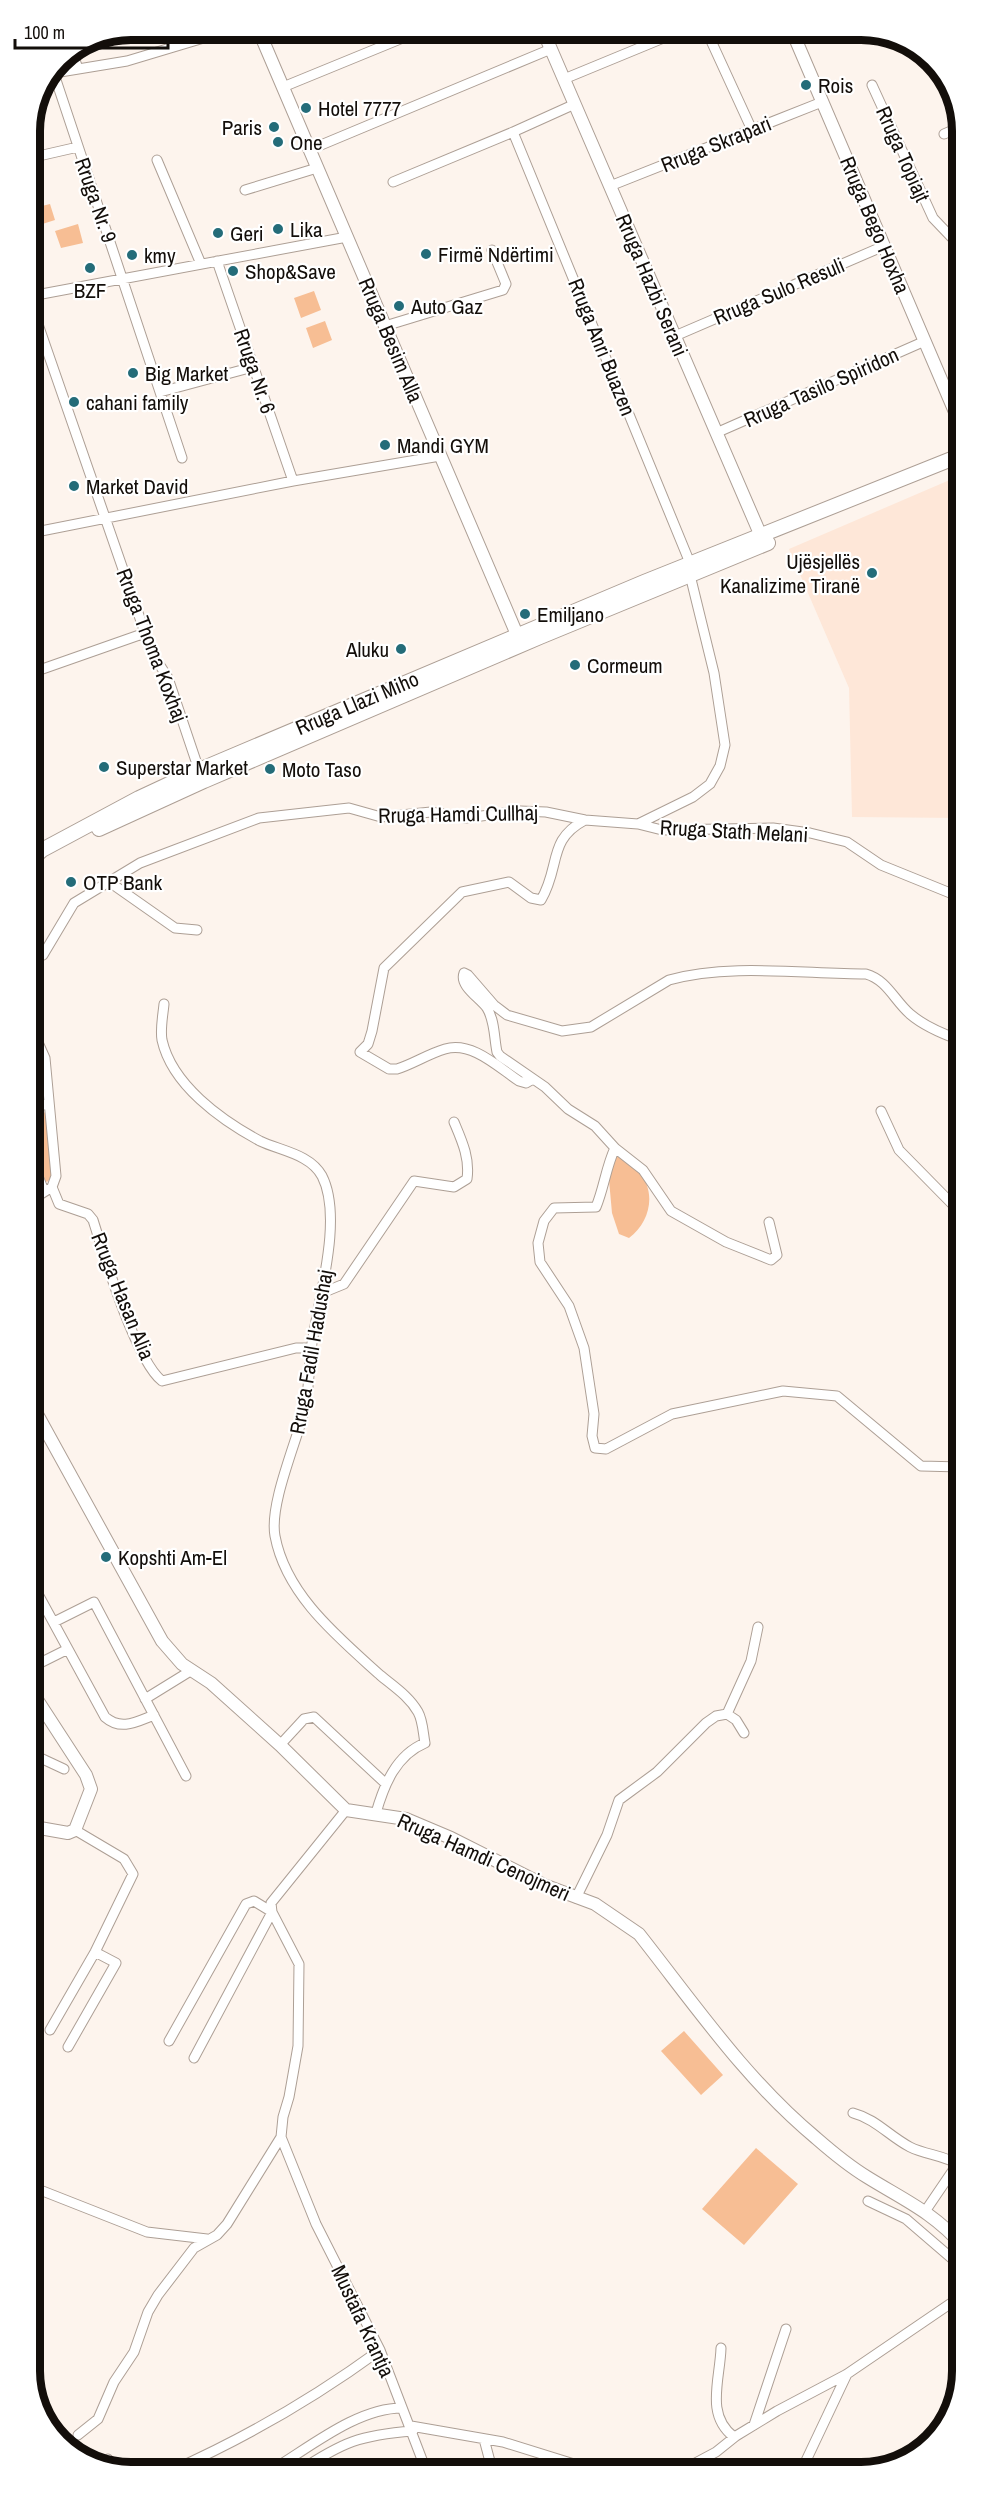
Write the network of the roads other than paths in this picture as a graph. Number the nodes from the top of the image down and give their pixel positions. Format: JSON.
{"nodes":[{"id":1,"x":194,"y":41,"type":"edge"},
{"id":2,"x":263,"y":41,"type":"edge"},
{"id":3,"x":395,"y":41,"type":"edge"},
{"id":4,"x":548,"y":41,"type":"edge"},
{"id":5,"x":656,"y":41,"type":"edge"},
{"id":6,"x":710,"y":41,"type":"edge"},
{"id":7,"x":797,"y":41,"type":"edge"},
{"id":8,"x":551,"y":49,"type":"junction"},
{"id":9,"x":75,"y":61,"type":"edge"},
{"id":10,"x":78,"y":69,"type":"junction"},
{"id":11,"x":64,"y":71,"type":"edge"},
{"id":12,"x":564,"y":79,"type":"junction"},
{"id":13,"x":56,"y":80,"type":"edge"},
{"id":14,"x":872,"y":86,"type":"dead end"},
{"id":15,"x":283,"y":87,"type":"junction"},
{"id":16,"x":822,"y":102,"type":"junction"},
{"id":17,"x":575,"y":104,"type":"junction"},
{"id":18,"x":752,"y":130,"type":"junction"},
{"id":19,"x":952,"y":131,"type":"edge"},
{"id":20,"x":513,"y":132,"type":"junction"},
{"id":21,"x":944,"y":135,"type":"dead end"},
{"id":22,"x":78,"y":147,"type":"junction"},
{"id":23,"x":309,"y":150,"type":"junction"},
{"id":24,"x":41,"y":155,"type":"edge"},
{"id":25,"x":157,"y":160,"type":"dead end"},
{"id":26,"x":317,"y":168,"type":"junction"},
{"id":27,"x":393,"y":182,"type":"dead end"},
{"id":28,"x":610,"y":186,"type":"junction"},
{"id":29,"x":244,"y":190,"type":"dead end"},
{"id":30,"x":347,"y":237,"type":"junction"},
{"id":31,"x":952,"y":238,"type":"edge"},
{"id":32,"x":884,"y":246,"type":"junction"},
{"id":33,"x":492,"y":250,"type":"dead end"},
{"id":34,"x":217,"y":261,"type":"junction"},
{"id":35,"x":201,"y":264,"type":"junction"},
{"id":36,"x":123,"y":279,"type":"junction"},
{"id":37,"x":41,"y":294,"type":"edge"},
{"id":38,"x":385,"y":326,"type":"junction"},
{"id":39,"x":41,"y":334,"type":"edge"},
{"id":40,"x":675,"y":336,"type":"junction"},
{"id":41,"x":925,"y":341,"type":"junction"},
{"id":42,"x":45,"y":346,"type":"junction"},
{"id":43,"x":41,"y":347,"type":"edge"},
{"id":44,"x":253,"y":367,"type":"junction"},
{"id":45,"x":160,"y":392,"type":"junction"},
{"id":46,"x":952,"y":405,"type":"edge"},
{"id":47,"x":716,"y":433,"type":"junction"},
{"id":48,"x":441,"y":456,"type":"junction"},
{"id":49,"x":182,"y":458,"type":"dead end"},
{"id":50,"x":952,"y":458,"type":"edge"},
{"id":51,"x":952,"y":466,"type":"edge"},
{"id":52,"x":292,"y":481,"type":"junction"},
{"id":53,"x":104,"y":519,"type":"junction"},
{"id":54,"x":41,"y":531,"type":"edge"},
{"id":55,"x":761,"y":536,"type":"junction"},
{"id":56,"x":690,"y":569,"type":"junction"},
{"id":57,"x":145,"y":633,"type":"junction"},
{"id":58,"x":519,"y":640,"type":"junction"},
{"id":59,"x":41,"y":670,"type":"edge"},
{"id":60,"x":199,"y":770,"type":"junction"},
{"id":61,"x":585,"y":820,"type":"junction"},
{"id":62,"x":638,"y":824,"type":"junction"},
{"id":63,"x":41,"y":851,"type":"edge"},
{"id":64,"x":41,"y":857,"type":"edge"},
{"id":65,"x":108,"y":881,"type":"junction"},
{"id":66,"x":952,"y":894,"type":"edge"},
{"id":67,"x":197,"y":930,"type":"dead end"},
{"id":68,"x":41,"y":956,"type":"edge"},
{"id":69,"x":164,"y":1004,"type":"dead end"},
{"id":70,"x":952,"y":1036,"type":"edge"},
{"id":71,"x":41,"y":1049,"type":"edge"},
{"id":72,"x":533,"y":1079,"type":"junction"},
{"id":73,"x":49,"y":1104,"type":"junction"},
{"id":74,"x":41,"y":1105,"type":"edge"},
{"id":75,"x":881,"y":1111,"type":"dead end"},
{"id":76,"x":454,"y":1122,"type":"dead end"},
{"id":77,"x":615,"y":1148,"type":"junction"},
{"id":78,"x":41,"y":1178,"type":"edge"},
{"id":79,"x":48,"y":1189,"type":"junction"},
{"id":80,"x":41,"y":1194,"type":"edge"},
{"id":81,"x":952,"y":1204,"type":"edge"},
{"id":82,"x":769,"y":1222,"type":"dead end"},
{"id":83,"x":322,"y":1293,"type":"junction"},
{"id":84,"x":311,"y":1348,"type":"junction"},
{"id":85,"x":41,"y":1422,"type":"edge"},
{"id":86,"x":952,"y":1467,"type":"edge"},
{"id":87,"x":41,"y":1599,"type":"edge"},
{"id":88,"x":54,"y":1622,"type":"junction"},
{"id":89,"x":758,"y":1627,"type":"dead end"},
{"id":90,"x":68,"y":1649,"type":"junction"},
{"id":91,"x":41,"y":1662,"type":"edge"},
{"id":92,"x":192,"y":1670,"type":"junction"},
{"id":93,"x":145,"y":1699,"type":"junction"},
{"id":94,"x":41,"y":1706,"type":"edge"},
{"id":95,"x":727,"y":1714,"type":"junction"},
{"id":96,"x":154,"y":1715,"type":"junction"},
{"id":97,"x":744,"y":1733,"type":"dead end"},
{"id":98,"x":280,"y":1745,"type":"junction"},
{"id":99,"x":41,"y":1758,"type":"edge"},
{"id":100,"x":64,"y":1769,"type":"dead end"},
{"id":101,"x":186,"y":1776,"type":"dead end"},
{"id":102,"x":385,"y":1783,"type":"junction"},
{"id":103,"x":346,"y":1810,"type":"junction"},
{"id":104,"x":376,"y":1813,"type":"junction"},
{"id":105,"x":41,"y":1828,"type":"edge"},
{"id":106,"x":75,"y":1830,"type":"junction"},
{"id":107,"x":576,"y":1898,"type":"junction"},
{"id":108,"x":272,"y":1912,"type":"junction"},
{"id":109,"x":95,"y":1952,"type":"junction"},
{"id":110,"x":50,"y":2030,"type":"dead end"},
{"id":111,"x":169,"y":2041,"type":"dead end"},
{"id":112,"x":68,"y":2047,"type":"dead end"},
{"id":113,"x":194,"y":2058,"type":"dead end"},
{"id":114,"x":853,"y":2113,"type":"dead end"},
{"id":115,"x":281,"y":2137,"type":"junction"},
{"id":116,"x":952,"y":2160,"type":"edge"},
{"id":117,"x":952,"y":2174,"type":"edge"},
{"id":118,"x":41,"y":2190,"type":"edge"},
{"id":119,"x":868,"y":2201,"type":"dead end"},
{"id":120,"x":926,"y":2210,"type":"junction"},
{"id":121,"x":952,"y":2235,"type":"edge"},
{"id":122,"x":207,"y":2240,"type":"junction"},
{"id":123,"x":952,"y":2259,"type":"edge"},
{"id":124,"x":952,"y":2303,"type":"edge"},
{"id":125,"x":786,"y":2329,"type":"dead end"},
{"id":126,"x":721,"y":2348,"type":"dead end"},
{"id":127,"x":380,"y":2350,"type":"junction"},
{"id":128,"x":848,"y":2374,"type":"junction"},
{"id":129,"x":402,"y":2408,"type":"junction"},
{"id":130,"x":754,"y":2425,"type":"junction"},
{"id":131,"x":412,"y":2428,"type":"junction"},
{"id":132,"x":78,"y":2435,"type":"dead end"},
{"id":133,"x":734,"y":2437,"type":"junction"},
{"id":134,"x":484,"y":2439,"type":"junction"},
{"id":135,"x":189,"y":2461,"type":"edge"},
{"id":136,"x":287,"y":2461,"type":"edge"},
{"id":137,"x":313,"y":2461,"type":"edge"},
{"id":138,"x":423,"y":2461,"type":"edge"},
{"id":139,"x":490,"y":2461,"type":"edge"},
{"id":140,"x":567,"y":2462,"type":"edge"},
{"id":141,"x":698,"y":2462,"type":"edge"},
{"id":142,"x":806,"y":2462,"type":"edge"}],
"edges":[{"from":1,"to":10,"type":"street"},
{"from":2,"to":15,"type":"street","name":"Rruga Besim Alla"},
{"from":3,"to":15,"type":"street"},
{"from":4,"to":8,"type":"street","name":"Rruga Hazbi Serani"},
{"from":5,"to":12,"type":"street"},
{"from":6,"to":18,"type":"street"},
{"from":7,"to":16,"type":"street","name":"Rruga Bego Hoxha"},
{"from":8,"to":12,"type":"street","name":"Rruga Hazbi Serani"},
{"from":8,"to":23,"type":"street"},
{"from":9,"to":10,"type":"street"},
{"from":10,"to":11,"type":"street"},
{"from":12,"to":17,"type":"street","name":"Rruga Hazbi Serani"},
{"from":13,"to":22,"type":"street","name":"Rruga Nr. 9"},
{"from":14,"to":31,"type":"street","name":"Rruga Topiajt"},
{"from":15,"to":23,"type":"street","name":"Rruga Besim Alla"},
{"from":16,"to":18,"type":"street","name":"Rruga Skrapari"},
{"from":16,"to":32,"type":"street","name":"Rruga Bego Hoxha"},
{"from":17,"to":20,"type":"street"},
{"from":17,"to":28,"type":"street","name":"Rruga Hazbi Serani"},
{"from":18,"to":28,"type":"street","name":"Rruga Skrapari"},
{"from":19,"to":21,"type":"street"},
{"from":20,"to":27,"type":"street"},
{"from":20,"to":56,"type":"street","name":"Rruga Anri Buazen"},
{"from":22,"to":24,"type":"street","name":"Rruga Nr. 9"},
{"from":22,"to":36,"type":"street","name":"Rruga Nr. 9"},
{"from":23,"to":26,"type":"street","name":"Rruga Besim Alla"},
{"from":25,"to":35,"type":"street"},
{"from":26,"to":29,"type":"street"},
{"from":26,"to":30,"type":"street","name":"Rruga Besim Alla"},
{"from":28,"to":40,"type":"street","name":"Rruga Hazbi Serani"},
{"from":30,"to":34,"type":"street"},
{"from":30,"to":38,"type":"street","name":"Rruga Besim Alla"},
{"from":32,"to":40,"type":"street","name":"Rruga Sulo Resuli"},
{"from":32,"to":41,"type":"street","name":"Rruga Bego Hoxha"},
{"from":33,"to":38,"type":"street"},
{"from":34,"to":35,"type":"street"},
{"from":34,"to":44,"type":"street","name":"Rruga Nr. 6"},
{"from":35,"to":36,"type":"street"},
{"from":36,"to":37,"type":"street"},
{"from":36,"to":45,"type":"street","name":"Rruga Nr. 9"},
{"from":38,"to":48,"type":"street","name":"Rruga Besim Alla"},
{"from":39,"to":42,"type":"street","name":"Rruga Thoma Koxhaj"},
{"from":40,"to":47,"type":"street","name":"Rruga Hazbi Serani"},
{"from":41,"to":46,"type":"street","name":"Rruga Bego Hoxha"},
{"from":41,"to":47,"type":"street","name":"Rruga Tasilo Spiridon"},
{"from":42,"to":43,"type":"street"},
{"from":42,"to":53,"type":"street","name":"Rruga Thoma Koxhaj"},
{"from":44,"to":45,"type":"street"},
{"from":44,"to":52,"type":"street","name":"Rruga Nr. 6"},
{"from":45,"to":49,"type":"street","name":"Rruga Nr. 9"},
{"from":47,"to":55,"type":"street","name":"Rruga Hazbi Serani"},
{"from":48,"to":52,"type":"street"},
{"from":48,"to":58,"type":"street","name":"Rruga Besim Alla"},
{"from":50,"to":55,"type":"main road"},
{"from":51,"to":56,"type":"main road"},
{"from":52,"to":53,"type":"street"},
{"from":53,"to":54,"type":"street"},
{"from":53,"to":57,"type":"street","name":"Rruga Thoma Koxhaj"},
{"from":55,"to":56,"type":"main road"},
{"from":56,"to":58,"type":"main road","name":"Rruga Llazi Miho"},
{"from":56,"to":62,"type":"street"},
{"from":57,"to":59,"type":"street"},
{"from":57,"to":60,"type":"street","name":"Rruga Thoma Koxhaj"},
{"from":58,"to":60,"type":"main road","name":"Rruga Llazi Miho"},
{"from":58,"to":64,"type":"main road","name":"Rruga Llazi Miho"},
{"from":60,"to":63,"type":"main road","name":"Rruga Llazi Miho"},
{"from":61,"to":62,"type":"street","name":"Rruga Hamdi Cullhaj"},
{"from":61,"to":65,"type":"street","name":"Rruga Hamdi Cullhaj"},
{"from":61,"to":72,"type":"street"},
{"from":62,"to":66,"type":"street","name":"Rruga Stath Melani"},
{"from":65,"to":67,"type":"street"},
{"from":65,"to":68,"type":"street","name":"Rruga Hamdi Cullhaj"},
{"from":69,"to":83,"type":"street","name":"Rruga Fadil Hadushaj"},
{"from":70,"to":72,"type":"street"},
{"from":71,"to":73,"type":"street"},
{"from":72,"to":77,"type":"street"},
{"from":73,"to":74,"type":"street"},
{"from":73,"to":79,"type":"street"},
{"from":75,"to":81,"type":"street"},
{"from":76,"to":83,"type":"street"},
{"from":77,"to":82,"type":"street"},
{"from":77,"to":86,"type":"street"},
{"from":78,"to":79,"type":"street"},
{"from":79,"to":80,"type":"street"},
{"from":79,"to":84,"type":"street","name":"Rruga Hasan Alia"},
{"from":83,"to":84,"type":"street","name":"Rruga Fadil Hadushaj"},
{"from":84,"to":102,"type":"street","name":"Rruga Fadil Hadushaj"},
{"from":85,"to":92,"type":"street"},
{"from":87,"to":88,"type":"street"},
{"from":88,"to":90,"type":"street"},
{"from":88,"to":93,"type":"street"},
{"from":89,"to":95,"type":"street"},
{"from":90,"to":91,"type":"street"},
{"from":90,"to":96,"type":"street"},
{"from":92,"to":93,"type":"street"},
{"from":92,"to":98,"type":"street"},
{"from":93,"to":96,"type":"street"},
{"from":94,"to":106,"type":"street"},
{"from":95,"to":97,"type":"street"},
{"from":95,"to":107,"type":"street"},
{"from":96,"to":101,"type":"street"},
{"from":98,"to":102,"type":"street"},
{"from":98,"to":103,"type":"street"},
{"from":99,"to":100,"type":"street"},
{"from":102,"to":104,"type":"street","name":"Rruga Fadil Hadushaj"},
{"from":103,"to":104,"type":"street","name":"Rruga Hamdi Cenojmeri"},
{"from":103,"to":108,"type":"street"},
{"from":104,"to":107,"type":"street","name":"Rruga Hamdi Cenojmeri"},
{"from":105,"to":106,"type":"street"},
{"from":106,"to":109,"type":"street"},
{"from":107,"to":120,"type":"street","name":"Rruga Hamdi Cenojmeri"},
{"from":108,"to":111,"type":"street"},
{"from":108,"to":113,"type":"street"},
{"from":108,"to":115,"type":"street"},
{"from":109,"to":110,"type":"street"},
{"from":109,"to":112,"type":"street"},
{"from":114,"to":116,"type":"street"},
{"from":115,"to":122,"type":"street"},
{"from":115,"to":127,"type":"street","name":"Mustafa Krantja"},
{"from":117,"to":120,"type":"street"},
{"from":118,"to":122,"type":"street"},
{"from":119,"to":123,"type":"street"},
{"from":120,"to":121,"type":"street","name":"Rruga Hamdi Cenojmeri"},
{"from":122,"to":132,"type":"street"},
{"from":124,"to":128,"type":"street"},
{"from":125,"to":130,"type":"street"},
{"from":126,"to":133,"type":"street"},
{"from":127,"to":129,"type":"street","name":"Mustafa Krantja"},
{"from":127,"to":135,"type":"street"},
{"from":128,"to":130,"type":"street"},
{"from":128,"to":142,"type":"street"},
{"from":129,"to":131,"type":"street","name":"Mustafa Krantja"},
{"from":129,"to":136,"type":"street"},
{"from":130,"to":133,"type":"street"},
{"from":131,"to":134,"type":"street"},
{"from":131,"to":137,"type":"street"},
{"from":131,"to":138,"type":"street","name":"Mustafa Krantja"},
{"from":133,"to":141,"type":"street"},
{"from":134,"to":139,"type":"street"},
{"from":134,"to":140,"type":"street"}]}
